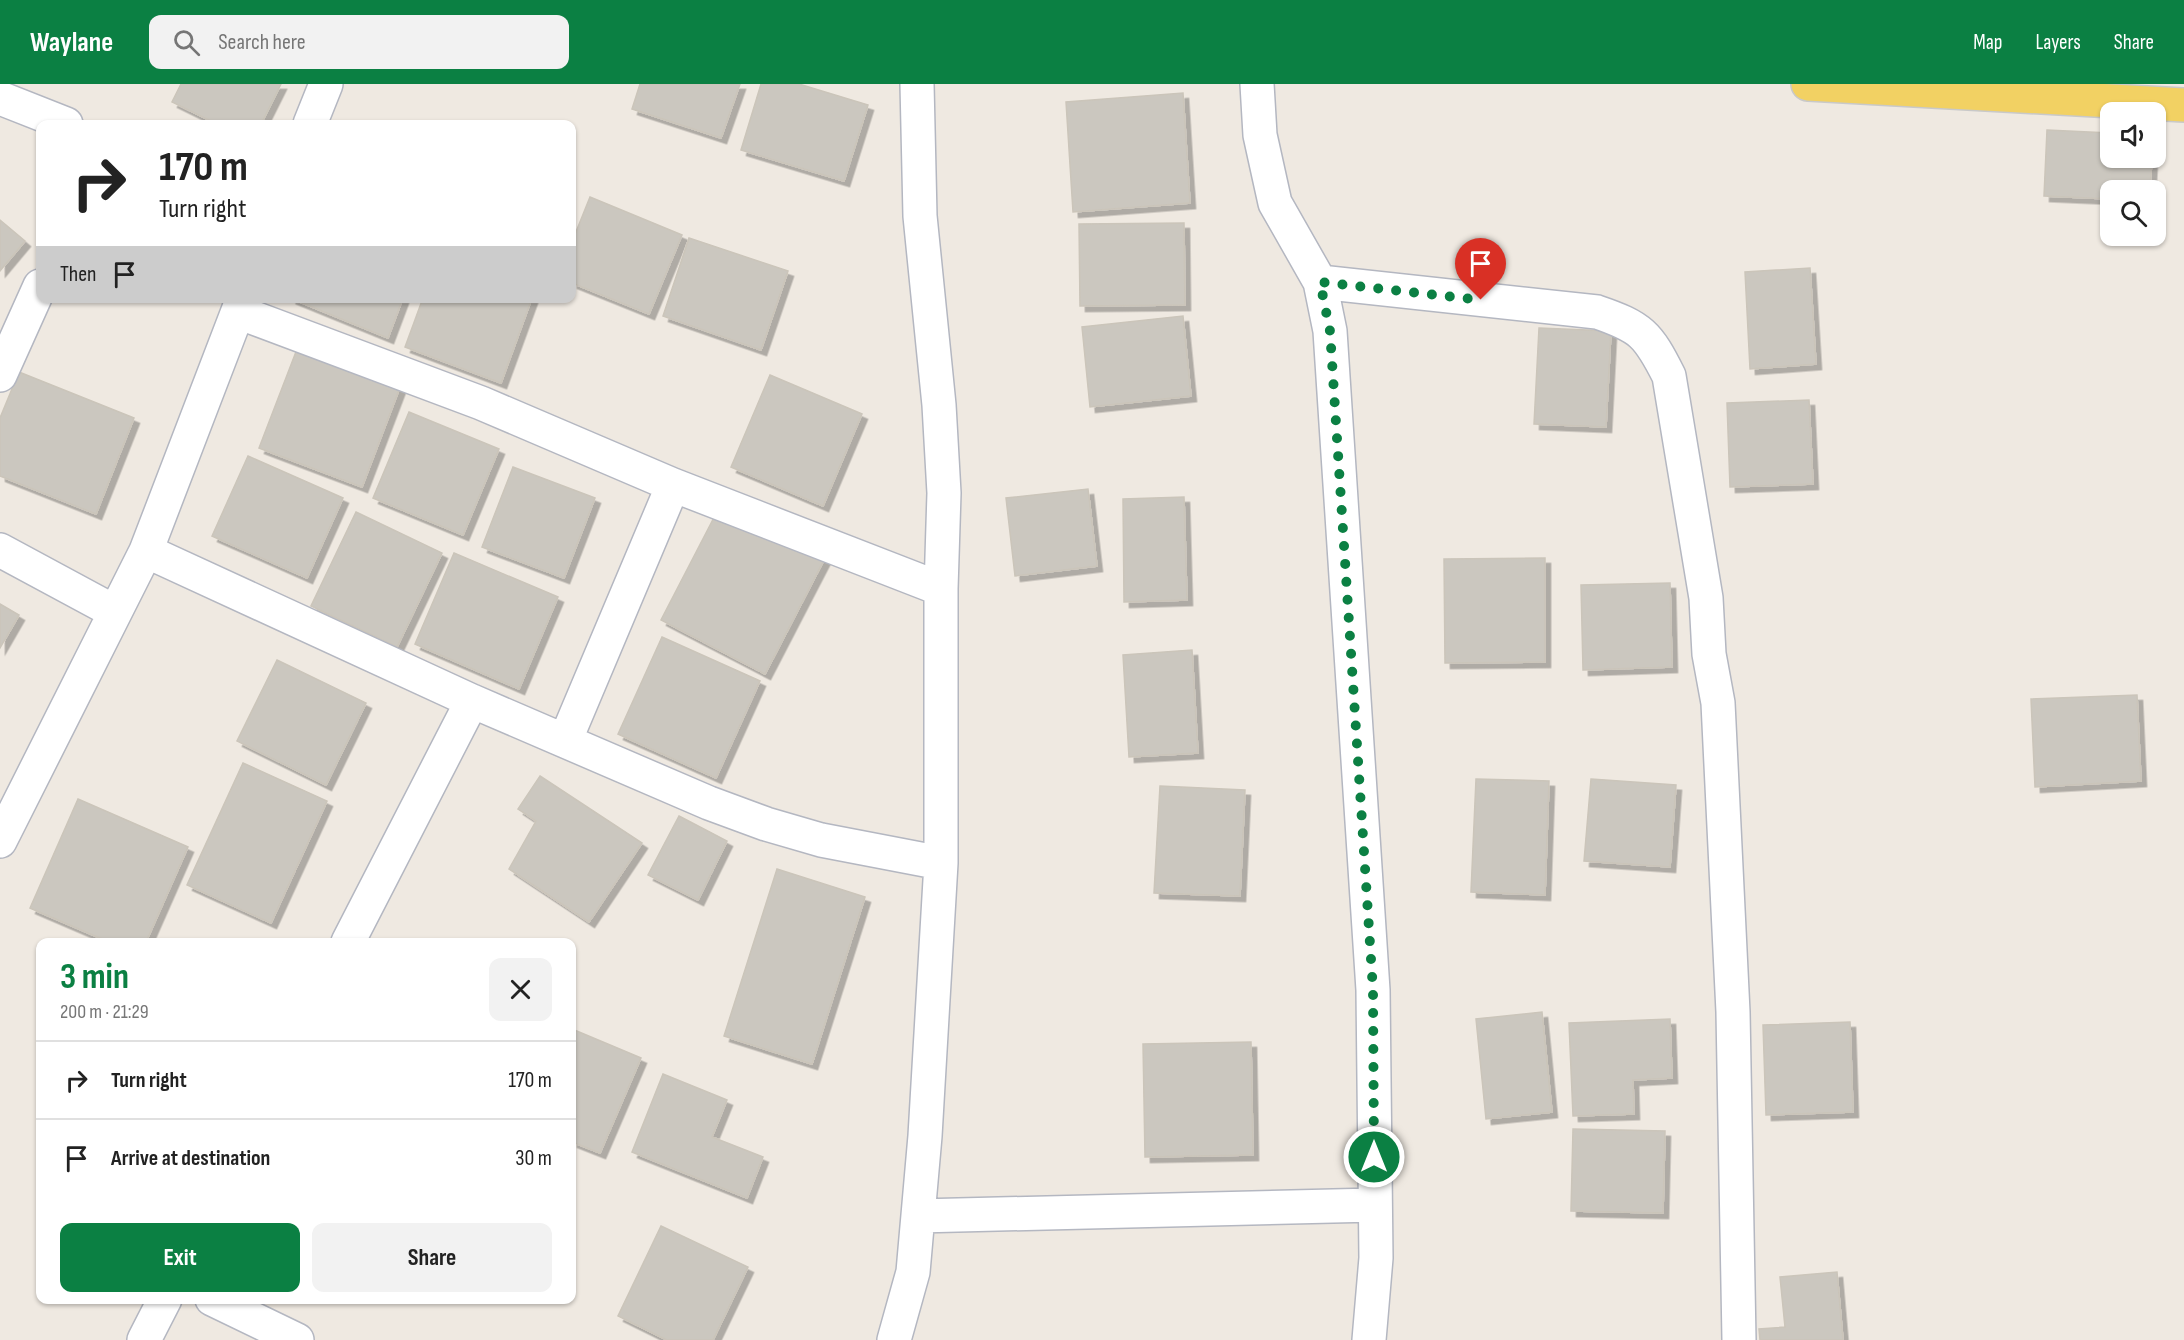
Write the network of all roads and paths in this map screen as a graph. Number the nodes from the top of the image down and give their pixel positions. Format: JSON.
{"nodes":[{"id":1,"x":326,"y":84,"type":"edge"},
{"id":2,"x":917,"y":84,"type":"edge"},
{"id":3,"x":1257,"y":84,"type":"edge"},
{"id":4,"x":1808,"y":84,"type":"edge"},
{"id":5,"x":0,"y":98,"type":"edge"},
{"id":6,"x":2184,"y":105,"type":"edge"},
{"id":7,"x":56,"y":120,"type":"edge"},
{"id":8,"x":312,"y":120,"type":"edge"},
{"id":9,"x":1320,"y":282,"type":"junction"},
{"id":10,"x":36,"y":295,"type":"edge"},
{"id":11,"x":240,"y":305,"type":"edge"},
{"id":12,"x":0,"y":375,"type":"edge"},
{"id":13,"x":673,"y":485,"type":"junction"},
{"id":14,"x":0,"y":550,"type":"edge"},
{"id":15,"x":146,"y":551,"type":"junction"},
{"id":16,"x":941,"y":589,"type":"junction"},
{"id":17,"x":115,"y":612,"type":"junction"},
{"id":18,"x":472,"y":701,"type":"junction"},
{"id":19,"x":565,"y":741,"type":"junction"},
{"id":20,"x":0,"y":841,"type":"edge"},
{"id":21,"x":941,"y":863,"type":"junction"},
{"id":22,"x":350,"y":938,"type":"edge"},
{"id":23,"x":1375,"y":1205,"type":"junction"},
{"id":24,"x":918,"y":1216,"type":"junction"},
{"id":25,"x":162,"y":1304,"type":"edge"},
{"id":26,"x":222,"y":1304,"type":"edge"},
{"id":27,"x":144,"y":1340,"type":"edge"},
{"id":28,"x":297,"y":1340,"type":"edge"},
{"id":29,"x":894,"y":1340,"type":"edge"},
{"id":30,"x":1370,"y":1340,"type":"edge"},
{"id":31,"x":1739,"y":1340,"type":"edge"}],
"edges":[{"from":1,"to":8,"type":"street"},
{"from":2,"to":16,"type":"street"},
{"from":3,"to":9,"type":"street"},
{"from":4,"to":6,"type":"main road"},
{"from":5,"to":7,"type":"street"},
{"from":9,"to":23,"type":"street"},
{"from":9,"to":31,"type":"street"},
{"from":10,"to":12,"type":"street"},
{"from":11,"to":13,"type":"street"},
{"from":11,"to":15,"type":"street"},
{"from":13,"to":16,"type":"street"},
{"from":13,"to":19,"type":"street"},
{"from":14,"to":17,"type":"street"},
{"from":15,"to":17,"type":"street"},
{"from":15,"to":18,"type":"street"},
{"from":16,"to":21,"type":"street"},
{"from":17,"to":20,"type":"street"},
{"from":18,"to":19,"type":"street"},
{"from":18,"to":22,"type":"street"},
{"from":19,"to":21,"type":"street"},
{"from":21,"to":24,"type":"street"},
{"from":23,"to":24,"type":"street"},
{"from":23,"to":30,"type":"street"},
{"from":24,"to":29,"type":"street"},
{"from":25,"to":27,"type":"street"},
{"from":26,"to":28,"type":"street"}]}
